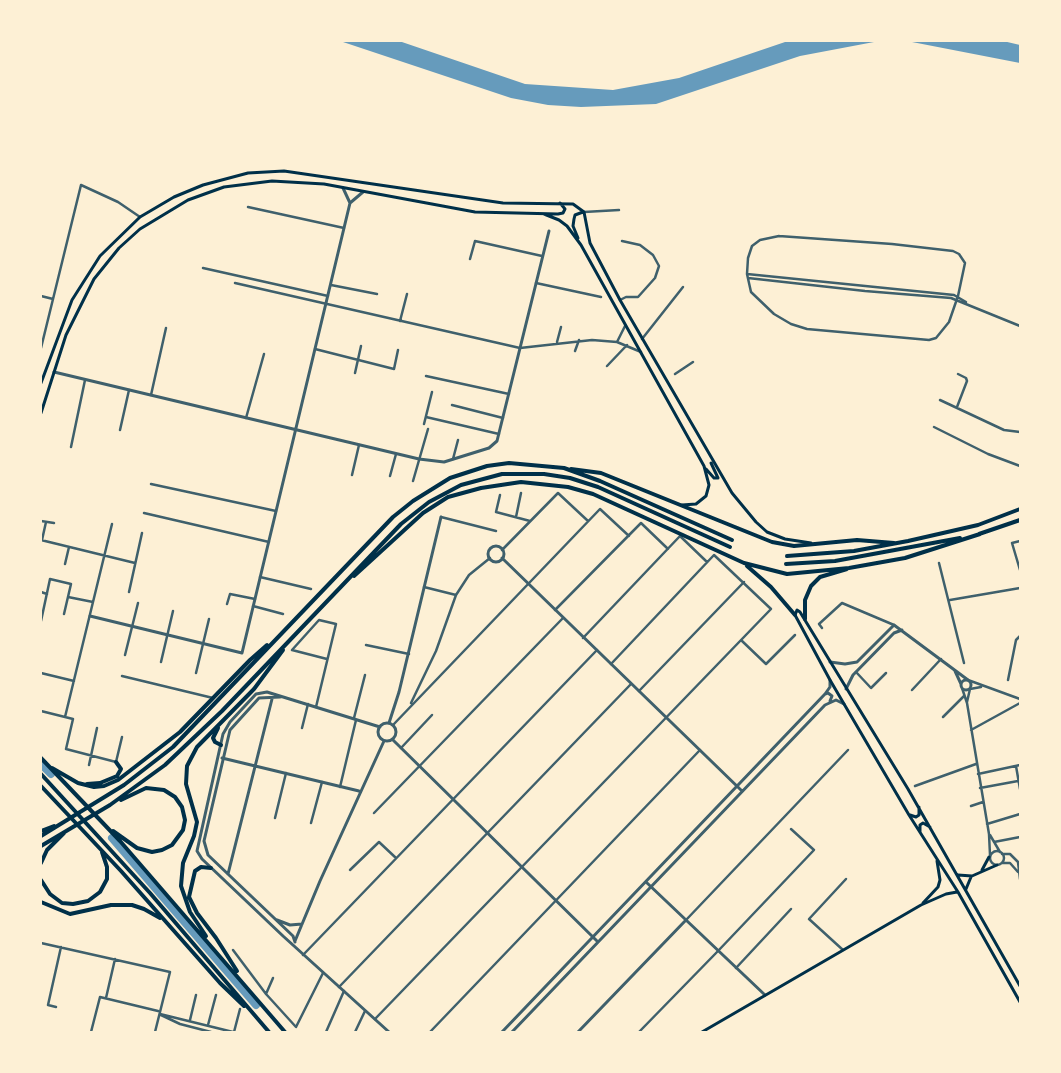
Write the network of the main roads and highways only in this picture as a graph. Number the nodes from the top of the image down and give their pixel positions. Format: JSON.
{"nodes":[{"id":1,"x":559,"y":202,"type":"junction"},
{"id":2,"x":538,"y":212,"type":"junction"},
{"id":3,"x":584,"y":212,"type":"junction"},
{"id":4,"x":581,"y":246,"type":"junction"},
{"id":5,"x":43,"y":370,"type":"edge"},
{"id":6,"x":41,"y":383,"type":"edge"},
{"id":7,"x":41,"y":413,"type":"edge"},
{"id":8,"x":705,"y":449,"type":"junction"},
{"id":9,"x":704,"y":466,"type":"junction"},
{"id":10,"x":564,"y":468,"type":"junction"},
{"id":11,"x":676,"y":505,"type":"junction"},
{"id":12,"x":1020,"y":510,"type":"edge"},
{"id":13,"x":1020,"y":520,"type":"edge"},
{"id":14,"x":980,"y":534,"type":"junction"},
{"id":15,"x":732,"y":540,"type":"dead end"},
{"id":16,"x":894,"y":543,"type":"junction"},
{"id":17,"x":817,"y":544,"type":"junction"},
{"id":18,"x":730,"y":547,"type":"dead end"},
{"id":19,"x":787,"y":556,"type":"dead end"},
{"id":20,"x":744,"y":563,"type":"junction"},
{"id":21,"x":786,"y":564,"type":"dead end"},
{"id":22,"x":849,"y":568,"type":"junction"},
{"id":23,"x":337,"y":590,"type":"junction"},
{"id":24,"x":795,"y":615,"type":"junction"},
{"id":25,"x":805,"y":619,"type":"junction"},
{"id":26,"x":278,"y":636,"type":"junction"},
{"id":27,"x":289,"y":642,"type":"junction"},
{"id":28,"x":222,"y":721,"type":"junction"},
{"id":29,"x":221,"y":745,"type":"road end"},
{"id":30,"x":41,"y":758,"type":"edge"},
{"id":31,"x":116,"y":762,"type":"road end"},
{"id":32,"x":47,"y":764,"type":"junction"},
{"id":33,"x":41,"y":774,"type":"edge"},
{"id":34,"x":84,"y":784,"type":"junction"},
{"id":35,"x":41,"y":787,"type":"edge"},
{"id":36,"x":110,"y":805,"type":"junction"},
{"id":37,"x":919,"y":807,"type":"junction"},
{"id":38,"x":909,"y":814,"type":"junction"},
{"id":39,"x":63,"y":822,"type":"junction"},
{"id":40,"x":105,"y":825,"type":"junction"},
{"id":41,"x":931,"y":827,"type":"junction"},
{"id":42,"x":68,"y":830,"type":"junction"},
{"id":43,"x":41,"y":831,"type":"edge"},
{"id":44,"x":920,"y":833,"type":"junction"},
{"id":45,"x":41,"y":836,"type":"edge"},
{"id":46,"x":41,"y":846,"type":"edge"},
{"id":47,"x":100,"y":847,"type":"junction"},
{"id":48,"x":990,"y":856,"type":"road end"},
{"id":49,"x":936,"y":858,"type":"junction"},
{"id":50,"x":41,"y":863,"type":"edge"},
{"id":51,"x":999,"y":864,"type":"road end"},
{"id":52,"x":211,"y":868,"type":"road end"},
{"id":53,"x":980,"y":872,"type":"junction"},
{"id":54,"x":958,"y":874,"type":"junction"},
{"id":55,"x":972,"y":876,"type":"junction"},
{"id":56,"x":41,"y":880,"type":"edge"},
{"id":57,"x":966,"y":890,"type":"junction"},
{"id":58,"x":958,"y":892,"type":"junction"},
{"id":59,"x":41,"y":902,"type":"edge"},
{"id":60,"x":921,"y":905,"type":"junction"},
{"id":61,"x":166,"y":922,"type":"junction"},
{"id":62,"x":216,"y":951,"type":"junction"},
{"id":63,"x":243,"y":982,"type":"junction"},
{"id":64,"x":1020,"y":986,"type":"edge"},
{"id":65,"x":1020,"y":1002,"type":"edge"},
{"id":66,"x":255,"y":1016,"type":"junction"},
{"id":67,"x":269,"y":1032,"type":"edge"},
{"id":68,"x":285,"y":1032,"type":"edge"},
{"id":69,"x":702,"y":1032,"type":"edge"}],
"edges":[{"from":1,"to":2,"type":"main road"},
{"from":1,"to":3,"type":"main road"},
{"from":1,"to":5,"type":"main road"},
{"from":2,"to":4,"type":"main road"},
{"from":2,"to":7,"type":"main road"},
{"from":3,"to":4,"type":"main road"},
{"from":3,"to":8,"type":"main road"},
{"from":4,"to":9,"type":"main road"},
{"from":5,"to":6,"type":"main road"},
{"from":8,"to":9,"type":"main road"},
{"from":8,"to":17,"type":"main road"},
{"from":9,"to":11,"type":"main road"},
{"from":10,"to":11,"type":"highway"},
{"from":10,"to":15,"type":"highway"},
{"from":10,"to":26,"type":"highway"},
{"from":11,"to":17,"type":"highway"},
{"from":12,"to":16,"type":"highway"},
{"from":13,"to":14,"type":"highway"},
{"from":14,"to":21,"type":"highway"},
{"from":14,"to":22,"type":"highway"},
{"from":16,"to":17,"type":"highway"},
{"from":16,"to":19,"type":"highway"},
{"from":18,"to":23,"type":"highway"},
{"from":20,"to":22,"type":"highway"},
{"from":20,"to":23,"type":"highway"},
{"from":20,"to":24,"type":"highway"},
{"from":22,"to":25,"type":"highway"},
{"from":23,"to":27,"type":"highway"},
{"from":24,"to":25,"type":"main road"},
{"from":24,"to":38,"type":"main road"},
{"from":25,"to":37,"type":"main road"},
{"from":26,"to":34,"type":"highway"},
{"from":26,"to":39,"type":"highway"},
{"from":27,"to":28,"type":"highway"},
{"from":27,"to":36,"type":"highway"},
{"from":28,"to":29,"type":"highway"},
{"from":28,"to":62,"type":"highway"},
{"from":30,"to":32,"type":"highway"},
{"from":31,"to":34,"type":"highway"},
{"from":32,"to":34,"type":"highway"},
{"from":32,"to":40,"type":"highway"},
{"from":33,"to":66,"type":"highway"},
{"from":35,"to":47,"type":"highway"},
{"from":36,"to":40,"type":"highway"},
{"from":36,"to":42,"type":"highway"},
{"from":37,"to":38,"type":"main road"},
{"from":37,"to":41,"type":"main road"},
{"from":38,"to":44,"type":"main road"},
{"from":39,"to":43,"type":"highway"},
{"from":39,"to":45,"type":"highway"},
{"from":40,"to":62,"type":"highway"},
{"from":41,"to":44,"type":"main road"},
{"from":41,"to":54,"type":"main road"},
{"from":42,"to":46,"type":"highway"},
{"from":42,"to":50,"type":"highway"},
{"from":44,"to":49,"type":"main road"},
{"from":47,"to":56,"type":"highway"},
{"from":47,"to":61,"type":"highway"},
{"from":48,"to":53,"type":"main road"},
{"from":49,"to":58,"type":"main road"},
{"from":49,"to":60,"type":"main road"},
{"from":51,"to":53,"type":"main road"},
{"from":52,"to":63,"type":"highway"},
{"from":53,"to":55,"type":"main road"},
{"from":54,"to":55,"type":"main road"},
{"from":54,"to":57,"type":"main road"},
{"from":55,"to":57,"type":"main road"},
{"from":57,"to":64,"type":"main road"},
{"from":58,"to":60,"type":"main road"},
{"from":58,"to":65,"type":"main road"},
{"from":59,"to":61,"type":"highway"},
{"from":60,"to":69,"type":"main road"},
{"from":61,"to":66,"type":"highway"},
{"from":62,"to":63,"type":"highway"},
{"from":63,"to":68,"type":"highway"},
{"from":66,"to":67,"type":"highway"}]}
